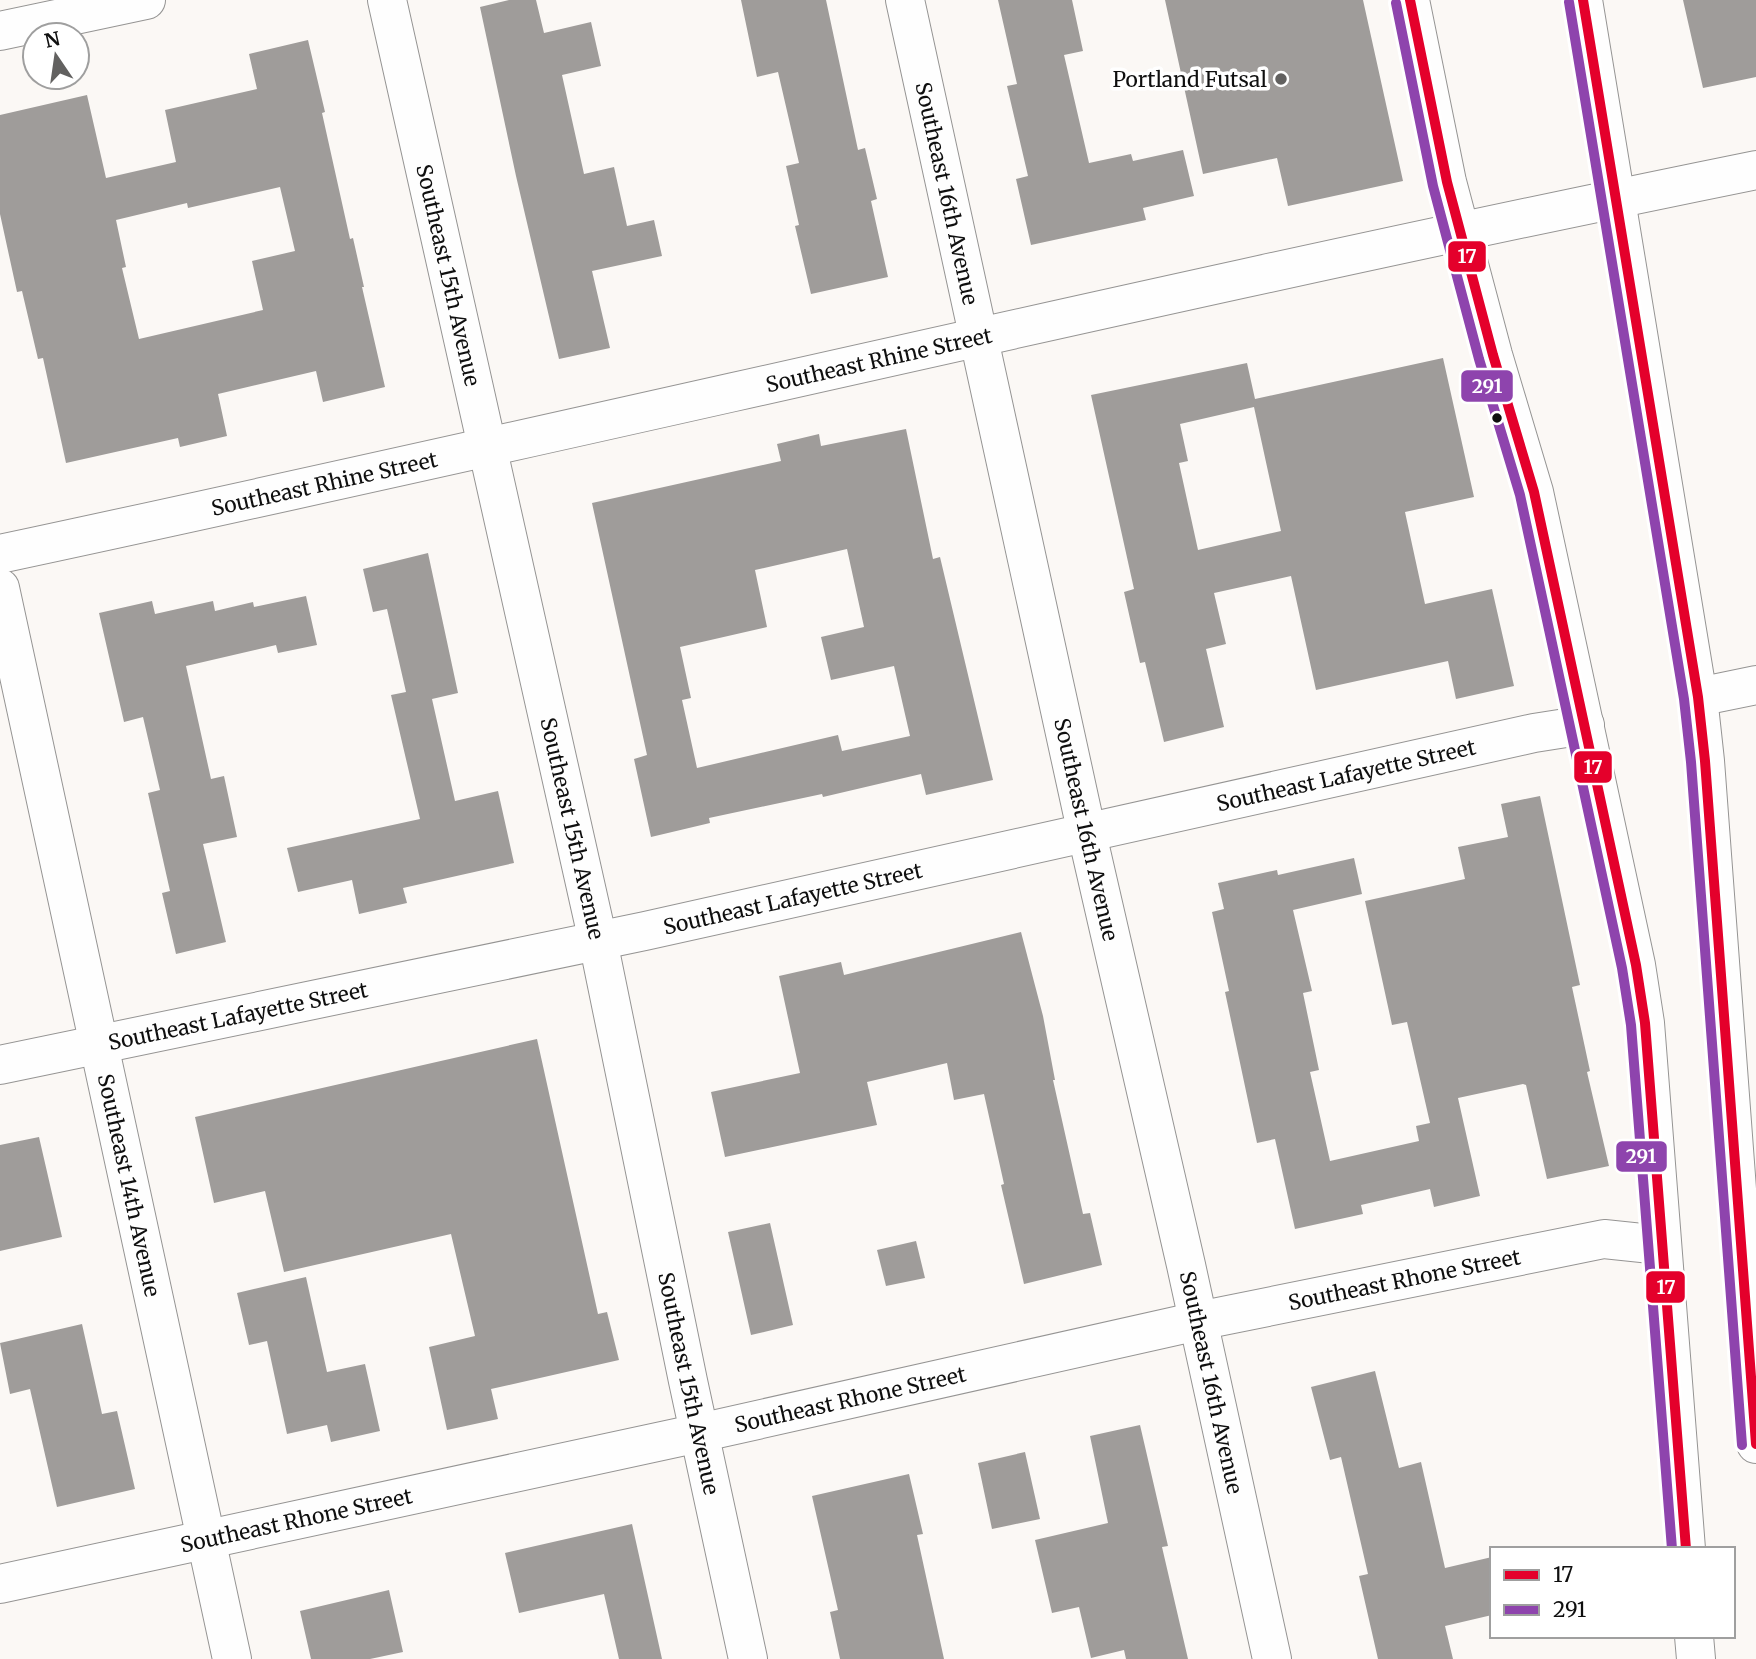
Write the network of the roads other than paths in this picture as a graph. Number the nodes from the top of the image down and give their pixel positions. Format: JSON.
{"nodes":[{"id":1,"x":146,"y":0,"type":"edge"},
{"id":2,"x":387,"y":0,"type":"edge"},
{"id":3,"x":905,"y":0,"type":"edge"},
{"id":4,"x":1410,"y":0,"type":"edge"},
{"id":5,"x":1583,"y":0,"type":"edge"},
{"id":6,"x":0,"y":31,"type":"edge"},
{"id":7,"x":1756,"y":170,"type":"edge"},
{"id":8,"x":1616,"y":199,"type":"junction"},
{"id":9,"x":1461,"y":232,"type":"junction"},
{"id":10,"x":978,"y":336,"type":"junction"},
{"id":11,"x":488,"y":448,"type":"junction"},
{"id":12,"x":0,"y":554,"type":"edge"},
{"id":13,"x":0,"y":588,"type":"edge"},
{"id":14,"x":1756,"y":685,"type":"edge"},
{"id":15,"x":1698,"y":697,"type":"junction"},
{"id":16,"x":1585,"y":725,"type":"junction"},
{"id":17,"x":1087,"y":834,"type":"junction"},
{"id":18,"x":598,"y":942,"type":"junction"},
{"id":19,"x":99,"y":1044,"type":"junction"},
{"id":20,"x":0,"y":1065,"type":"edge"},
{"id":21,"x":1661,"y":1245,"type":"junction"},
{"id":22,"x":1198,"y":1321,"type":"junction"},
{"id":23,"x":699,"y":1433,"type":"junction"},
{"id":24,"x":1756,"y":1444,"type":"edge"},
{"id":25,"x":205,"y":1541,"type":"junction"},
{"id":26,"x":1686,"y":1547,"type":"edge"},
{"id":27,"x":0,"y":1584,"type":"edge"},
{"id":28,"x":1694,"y":1638,"type":"edge"},
{"id":29,"x":232,"y":1659,"type":"edge"},
{"id":30,"x":748,"y":1659,"type":"edge"},
{"id":31,"x":1272,"y":1659,"type":"edge"},
{"id":32,"x":1696,"y":1659,"type":"edge"}],
"edges":[{"from":1,"to":6,"type":"street"},
{"from":2,"to":11,"type":"street","name":"Southeast 15th Avenue"},
{"from":3,"to":10,"type":"street","name":"Southeast 16th Avenue"},
{"from":4,"to":9,"type":"street"},
{"from":5,"to":8,"type":"street"},
{"from":7,"to":8,"type":"street","name":"Southeast Rhine Street"},
{"from":8,"to":9,"type":"street","name":"Southeast Rhine Street"},
{"from":8,"to":15,"type":"street"},
{"from":9,"to":10,"type":"street","name":"Southeast Rhine Street"},
{"from":9,"to":16,"type":"street"},
{"from":10,"to":11,"type":"street","name":"Southeast Rhine Street"},
{"from":10,"to":17,"type":"street","name":"Southeast 16th Avenue"},
{"from":11,"to":12,"type":"street","name":"Southeast Rhine Street"},
{"from":11,"to":18,"type":"street","name":"Southeast 15th Avenue"},
{"from":13,"to":19,"type":"street","name":"Southeast 14th Avenue"},
{"from":14,"to":15,"type":"street"},
{"from":15,"to":24,"type":"street"},
{"from":16,"to":17,"type":"street","name":"Southeast Lafayette Street"},
{"from":16,"to":21,"type":"street"},
{"from":17,"to":18,"type":"street","name":"Southeast Lafayette Street"},
{"from":17,"to":22,"type":"street","name":"Southeast 16th Avenue"},
{"from":18,"to":19,"type":"street","name":"Southeast Lafayette Street"},
{"from":18,"to":23,"type":"street","name":"Southeast 15th Avenue"},
{"from":19,"to":20,"type":"street","name":"Southeast Lafayette Street"},
{"from":19,"to":25,"type":"street","name":"Southeast 14th Avenue"},
{"from":21,"to":22,"type":"street","name":"Southeast Rhone Street"},
{"from":21,"to":26,"type":"street"},
{"from":22,"to":23,"type":"street","name":"Southeast Rhone Street"},
{"from":22,"to":31,"type":"street","name":"Southeast 16th Avenue"},
{"from":23,"to":25,"type":"street","name":"Southeast Rhone Street"},
{"from":23,"to":30,"type":"street","name":"Southeast 15th Avenue"},
{"from":25,"to":27,"type":"street","name":"Southeast Rhone Street"},
{"from":25,"to":29,"type":"street","name":"Southeast 14th Avenue"},
{"from":28,"to":32,"type":"street"}]}
